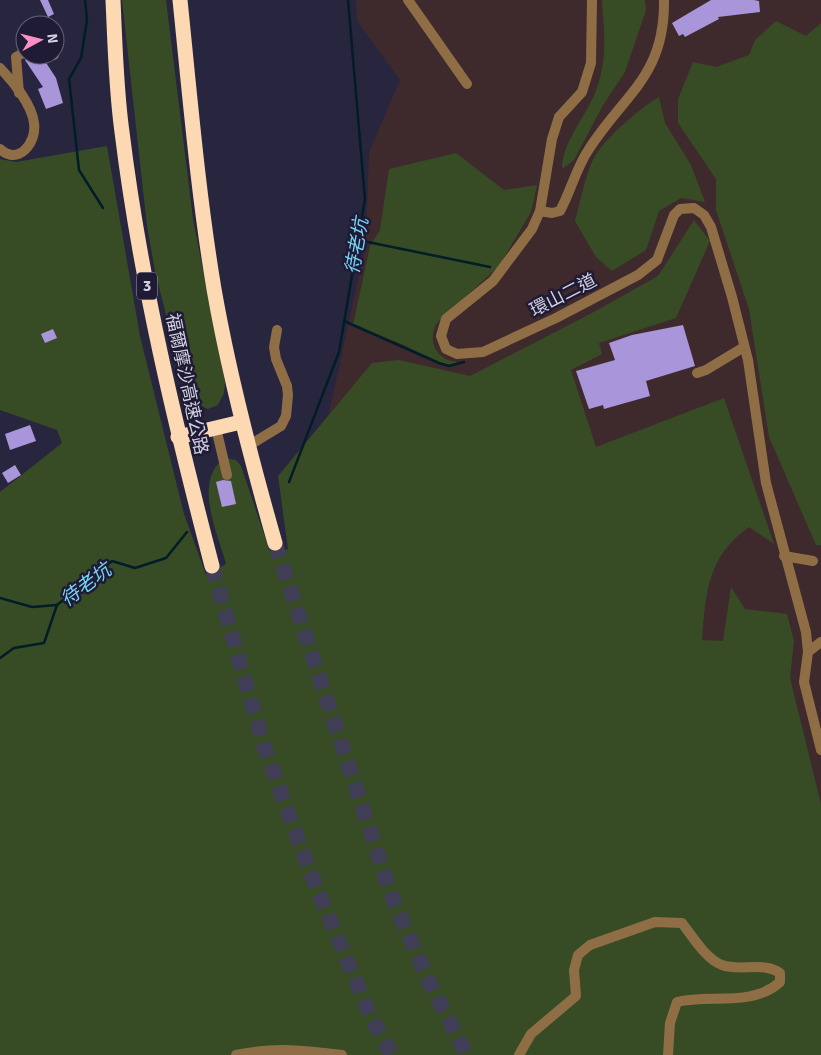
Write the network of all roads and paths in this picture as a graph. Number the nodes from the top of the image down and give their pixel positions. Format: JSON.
{"nodes":[{"id":1,"x":104,"y":0,"type":"edge"},
{"id":2,"x":113,"y":0,"type":"edge"},
{"id":3,"x":180,"y":0,"type":"edge"},
{"id":4,"x":408,"y":0,"type":"edge"},
{"id":5,"x":592,"y":0,"type":"edge"},
{"id":6,"x":664,"y":0,"type":"edge"},
{"id":7,"x":114,"y":22,"type":"junction"},
{"id":8,"x":17,"y":65,"type":"edge"},
{"id":9,"x":0,"y":68,"type":"edge"},
{"id":10,"x":467,"y":84,"type":"dead end"},
{"id":11,"x":19,"y":94,"type":"junction"},
{"id":12,"x":0,"y":149,"type":"edge"},
{"id":13,"x":540,"y":211,"type":"junction"},
{"id":14,"x":277,"y":330,"type":"dead end"},
{"id":15,"x":744,"y":347,"type":"junction"},
{"id":16,"x":697,"y":373,"type":"dead end"},
{"id":17,"x":241,"y":422,"type":"junction"},
{"id":18,"x":216,"y":428,"type":"junction"},
{"id":19,"x":178,"y":437,"type":"junction"},
{"id":20,"x":248,"y":446,"type":"junction"},
{"id":21,"x":227,"y":475,"type":"dead end"},
{"id":22,"x":274,"y":543,"type":"tunnel mouth"},
{"id":23,"x":784,"y":556,"type":"junction"},
{"id":24,"x":813,"y":561,"type":"dead end"},
{"id":25,"x":212,"y":566,"type":"tunnel mouth"},
{"id":26,"x":821,"y":642,"type":"edge"},
{"id":27,"x":808,"y":652,"type":"junction"},
{"id":28,"x":821,"y":750,"type":"edge"},
{"id":29,"x":236,"y":1055,"type":"edge"},
{"id":30,"x":342,"y":1055,"type":"edge"},
{"id":31,"x":520,"y":1055,"type":"edge"},
{"id":32,"x":668,"y":1055,"type":"edge"}],
"edges":[{"from":1,"to":7,"type":"highway"},
{"from":2,"to":7,"type":"highway","name":"福爾摩沙高速公路","number":"3"},
{"from":3,"to":17,"type":"highway"},
{"from":4,"to":10,"type":"street"},
{"from":5,"to":13,"type":"street","name":"環山二道"},
{"from":6,"to":13,"type":"street"},
{"from":7,"to":19,"type":"highway","name":"福爾摩沙高速公路","number":"3"},
{"from":8,"to":11,"type":"street"},
{"from":9,"to":11,"type":"street"},
{"from":11,"to":12,"type":"street"},
{"from":13,"to":15,"type":"street","name":"環山二道"},
{"from":14,"to":20,"type":"street"},
{"from":15,"to":16,"type":"street"},
{"from":15,"to":23,"type":"street","name":"環山二道"},
{"from":17,"to":18,"type":"highway"},
{"from":17,"to":20,"type":"highway"},
{"from":18,"to":19,"type":"highway"},
{"from":18,"to":21,"type":"street"},
{"from":19,"to":25,"type":"highway","name":"福爾摩沙高速公路","number":"3"},
{"from":20,"to":22,"type":"highway"},
{"from":23,"to":24,"type":"street"},
{"from":23,"to":27,"type":"street","name":"環山二道"},
{"from":26,"to":27,"type":"street"},
{"from":27,"to":28,"type":"street","name":"環山二道"},
{"from":29,"to":30,"type":"street"},
{"from":31,"to":32,"type":"street"}]}
